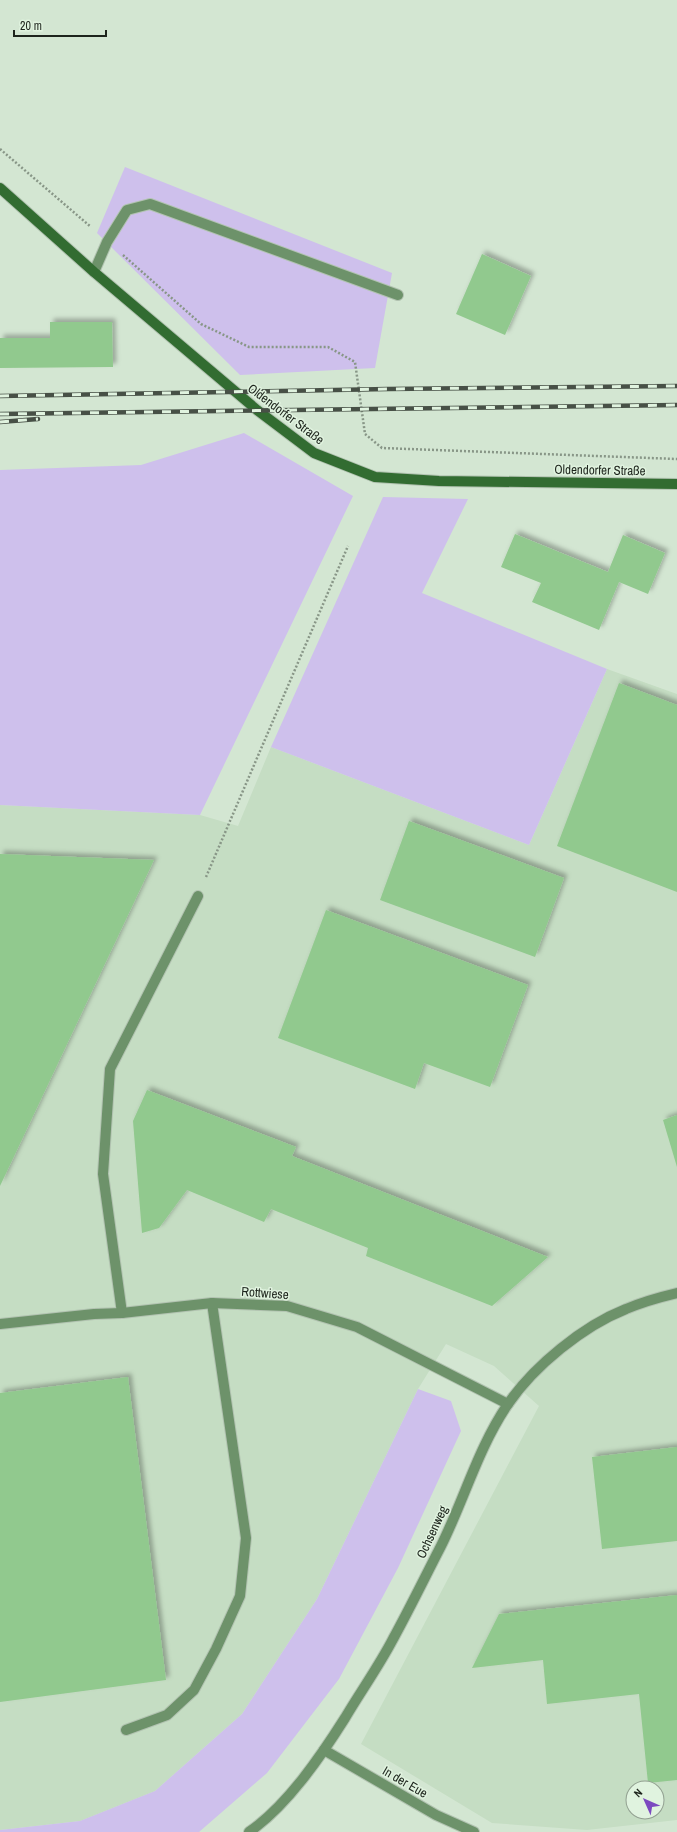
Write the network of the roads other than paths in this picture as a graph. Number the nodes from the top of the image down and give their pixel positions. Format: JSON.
{"nodes":[{"id":1,"x":0,"y":188,"type":"edge"},
{"id":2,"x":94,"y":272,"type":"junction"},
{"id":3,"x":398,"y":294,"type":"dead end"},
{"id":4,"x":677,"y":484,"type":"edge"},
{"id":5,"x":198,"y":896,"type":"road end"},
{"id":6,"x":677,"y":1293,"type":"edge"},
{"id":7,"x":212,"y":1303,"type":"junction"},
{"id":8,"x":122,"y":1313,"type":"junction"},
{"id":9,"x":0,"y":1324,"type":"edge"},
{"id":10,"x":508,"y":1404,"type":"junction"},
{"id":11,"x":126,"y":1730,"type":"dead end"},
{"id":12,"x":324,"y":1750,"type":"junction"},
{"id":13,"x":249,"y":1832,"type":"edge"},
{"id":14,"x":474,"y":1832,"type":"edge"}],
"edges":[{"from":1,"to":2,"type":"main road","name":"Oldendorfer Straße"},
{"from":2,"to":3,"type":"street"},
{"from":2,"to":4,"type":"main road","name":"Oldendorfer Straße"},
{"from":5,"to":8,"type":"street"},
{"from":6,"to":10,"type":"street","name":"Ochsenweg"},
{"from":7,"to":8,"type":"street","name":"Rottwiese"},
{"from":7,"to":10,"type":"street","name":"Rottwiese"},
{"from":7,"to":11,"type":"street"},
{"from":8,"to":9,"type":"street","name":"Rottwiese"},
{"from":10,"to":12,"type":"street","name":"Ochsenweg"},
{"from":12,"to":13,"type":"street","name":"Ochsenweg"},
{"from":12,"to":14,"type":"street","name":"In der Eue"}]}
